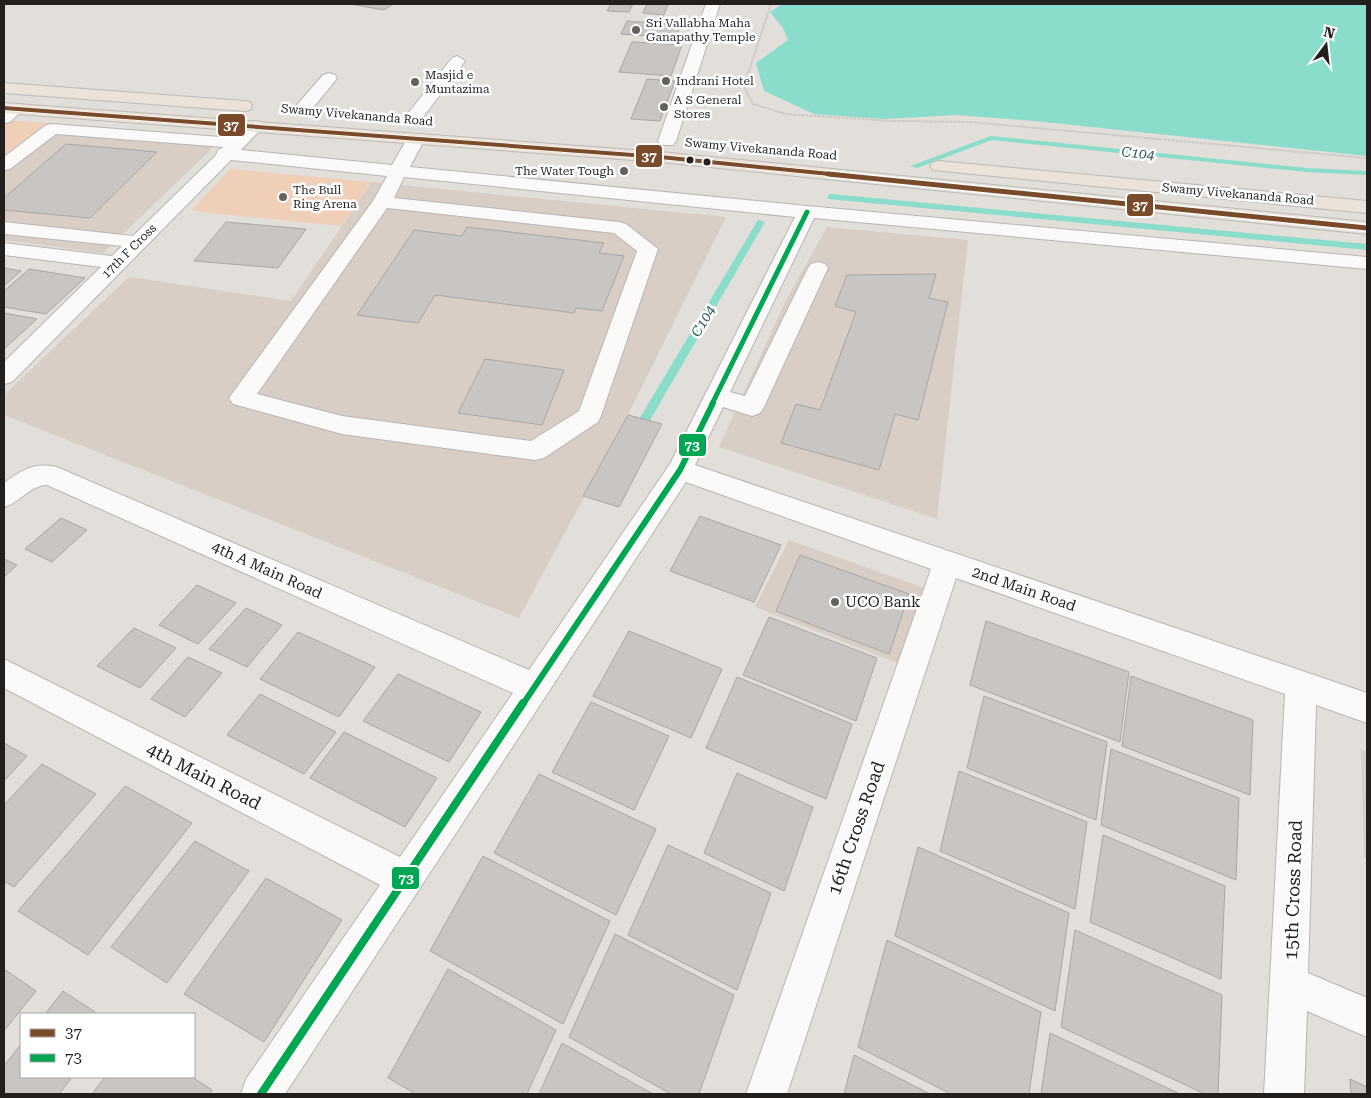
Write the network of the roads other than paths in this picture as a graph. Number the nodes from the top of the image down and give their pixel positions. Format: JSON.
{"nodes":[{"id":1,"x":713,"y":4,"type":"edge"},
{"id":2,"x":457,"y":61,"type":"dead end"},
{"id":3,"x":329,"y":78,"type":"dead end"},
{"id":4,"x":4,"y":88,"type":"edge"},
{"id":5,"x":282,"y":109,"type":"dead end"},
{"id":6,"x":301,"y":111,"type":"junction"},
{"id":7,"x":8,"y":112,"type":"edge"},
{"id":8,"x":320,"y":112,"type":"dead end"},
{"id":9,"x":258,"y":117,"type":"junction"},
{"id":10,"x":394,"y":118,"type":"dead end"},
{"id":11,"x":432,"y":122,"type":"dead end"},
{"id":12,"x":414,"y":129,"type":"junction"},
{"id":13,"x":608,"y":136,"type":"dead end"},
{"id":14,"x":667,"y":141,"type":"junction"},
{"id":15,"x":686,"y":142,"type":"dead end"},
{"id":16,"x":230,"y":149,"type":"junction"},
{"id":17,"x":922,"y":164,"type":"dead end"},
{"id":18,"x":4,"y":165,"type":"edge"},
{"id":19,"x":398,"y":172,"type":"junction"},
{"id":20,"x":382,"y":202,"type":"junction"},
{"id":21,"x":1367,"y":207,"type":"edge"},
{"id":22,"x":807,"y":212,"type":"junction"},
{"id":23,"x":4,"y":228,"type":"edge"},
{"id":24,"x":1367,"y":228,"type":"edge"},
{"id":25,"x":138,"y":242,"type":"junction"},
{"id":26,"x":4,"y":249,"type":"edge"},
{"id":27,"x":117,"y":263,"type":"junction"},
{"id":28,"x":1367,"y":263,"type":"edge"},
{"id":29,"x":818,"y":268,"type":"dead end"},
{"id":30,"x":764,"y":298,"type":"junction"},
{"id":31,"x":798,"y":306,"type":"junction"},
{"id":32,"x":4,"y":376,"type":"edge"},
{"id":33,"x":715,"y":396,"type":"junction"},
{"id":34,"x":680,"y":470,"type":"junction"},
{"id":35,"x":4,"y":497,"type":"edge"},
{"id":36,"x":947,"y":562,"type":"junction"},
{"id":37,"x":4,"y":673,"type":"edge"},
{"id":38,"x":1301,"y":685,"type":"junction"},
{"id":39,"x":534,"y":687,"type":"junction"},
{"id":40,"x":1367,"y":708,"type":"edge"},
{"id":41,"x":405,"y":878,"type":"junction"},
{"id":42,"x":1289,"y":984,"type":"junction"},
{"id":43,"x":1367,"y":1018,"type":"edge"},
{"id":44,"x":261,"y":1094,"type":"edge"},
{"id":45,"x":766,"y":1094,"type":"edge"},
{"id":46,"x":1284,"y":1094,"type":"edge"}],
"edges":[{"from":1,"to":14,"type":"street"},
{"from":2,"to":12,"type":"street"},
{"from":3,"to":6,"type":"street"},
{"from":4,"to":9,"type":"main road","name":"Swamy Vivekananda Road"},
{"from":5,"to":6,"type":"main road","name":"Swamy Vivekananda Road"},
{"from":6,"to":8,"type":"main road","name":"Swamy Vivekananda Road"},
{"from":7,"to":9,"type":"main road","name":"Swamy Vivekananda Road"},
{"from":9,"to":12,"type":"main road","name":"Swamy Vivekananda Road"},
{"from":9,"to":16,"type":"street","name":"17th F Cross"},
{"from":10,"to":12,"type":"main road","name":"Swamy Vivekananda Road"},
{"from":11,"to":12,"type":"main road","name":"Swamy Vivekananda Road"},
{"from":12,"to":19,"type":"street"},
{"from":12,"to":24,"type":"main road","name":"Swamy Vivekananda Road"},
{"from":13,"to":14,"type":"main road","name":"Swamy Vivekananda Road"},
{"from":14,"to":15,"type":"main road","name":"Swamy Vivekananda Road"},
{"from":16,"to":18,"type":"street"},
{"from":16,"to":19,"type":"street"},
{"from":16,"to":25,"type":"street","name":"17th F Cross"},
{"from":17,"to":21,"type":"main road","name":"Swamy Vivekananda Road"},
{"from":19,"to":20,"type":"street"},
{"from":19,"to":22,"type":"street"},
{"from":20,"to":20,"type":"street"},
{"from":22,"to":28,"type":"street"},
{"from":22,"to":30,"type":"street"},
{"from":23,"to":25,"type":"street"},
{"from":25,"to":27,"type":"street","name":"17th F Cross"},
{"from":26,"to":27,"type":"street"},
{"from":27,"to":32,"type":"street","name":"17th F Cross"},
{"from":29,"to":31,"type":"street"},
{"from":30,"to":31,"type":"street"},
{"from":30,"to":33,"type":"street"},
{"from":31,"to":33,"type":"street"},
{"from":33,"to":34,"type":"street"},
{"from":34,"to":36,"type":"street","name":"2nd Main Road"},
{"from":34,"to":39,"type":"street"},
{"from":35,"to":39,"type":"street","name":"4th A Main Road"},
{"from":36,"to":38,"type":"street","name":"2nd Main Road"},
{"from":36,"to":45,"type":"street","name":"16th Cross Road"},
{"from":37,"to":41,"type":"street","name":"4th Main Road"},
{"from":38,"to":40,"type":"street","name":"2nd Main Road"},
{"from":38,"to":42,"type":"street","name":"15th Cross Road"},
{"from":39,"to":41,"type":"street"},
{"from":41,"to":44,"type":"street"},
{"from":42,"to":43,"type":"street"},
{"from":42,"to":46,"type":"street","name":"15th Cross Road"}]}
